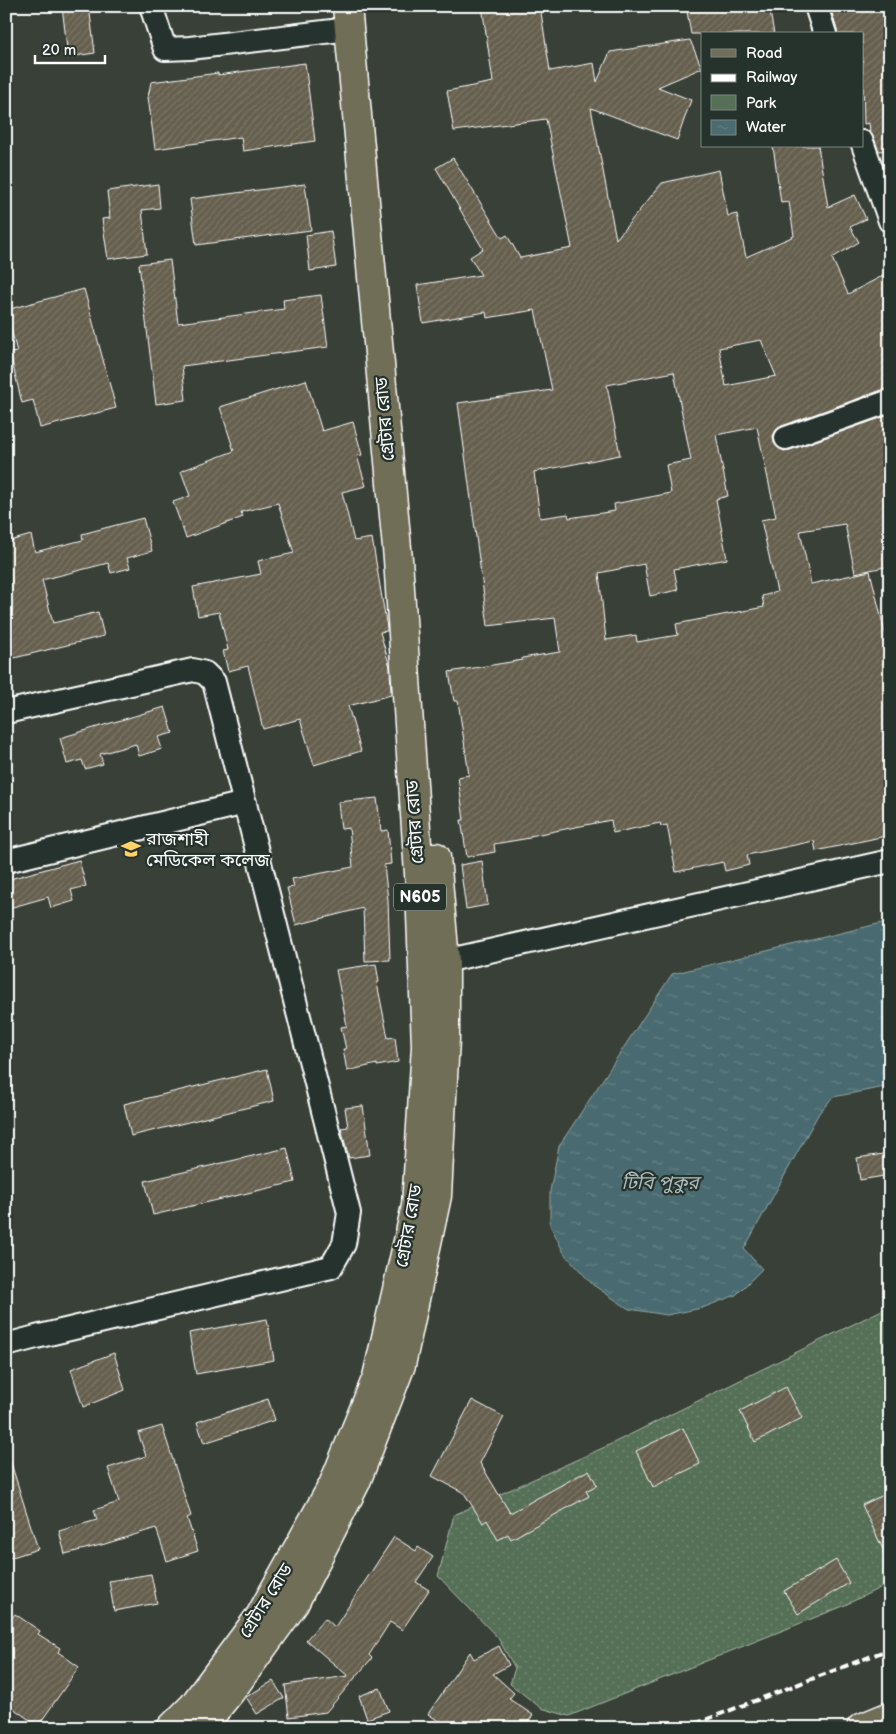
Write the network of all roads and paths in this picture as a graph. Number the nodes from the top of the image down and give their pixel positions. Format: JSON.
{"nodes":[{"id":1,"x":150,"y":6,"type":"edge"},
{"id":2,"x":816,"y":6,"type":"edge"},
{"id":3,"x":353,"y":14,"type":"edge"},
{"id":4,"x":824,"y":32,"type":"edge"},
{"id":5,"x":864,"y":148,"type":"edge"},
{"id":6,"x":890,"y":221,"type":"edge"},
{"id":7,"x":890,"y":401,"type":"edge"},
{"id":8,"x":786,"y":438,"type":"dead end"},
{"id":9,"x":6,"y":712,"type":"edge"},
{"id":10,"x":245,"y":803,"type":"junction"},
{"id":11,"x":424,"y":812,"type":"junction"},
{"id":12,"x":6,"y":861,"type":"edge"},
{"id":13,"x":890,"y":861,"type":"edge"},
{"id":14,"x":445,"y":961,"type":"junction"},
{"id":15,"x":6,"y":1345,"type":"edge"},
{"id":16,"x":890,"y":1716,"type":"edge"},
{"id":17,"x":171,"y":1728,"type":"edge"},
{"id":18,"x":201,"y":1728,"type":"edge"},
{"id":19,"x":861,"y":1728,"type":"edge"}],
"edges":[{"from":1,"to":3,"type":"street"},
{"from":2,"to":4,"type":"street"},
{"from":3,"to":11,"type":"main road","name":"গ্রেটার রোড","number":"N605"},
{"from":5,"to":6,"type":"street"},
{"from":7,"to":8,"type":"street"},
{"from":9,"to":10,"type":"street"},
{"from":10,"to":12,"type":"street"},
{"from":10,"to":15,"type":"street"},
{"from":11,"to":14,"type":"main road","name":"গ্রেটার রোড","number":"N605"},
{"from":11,"to":17,"type":"main road","name":"গ্রেটার রোড","number":"N605"},
{"from":13,"to":14,"type":"street"},
{"from":14,"to":18,"type":"main road","name":"গ্রেটার রোড","number":"N605"},
{"from":16,"to":19,"type":"main road"}]}
